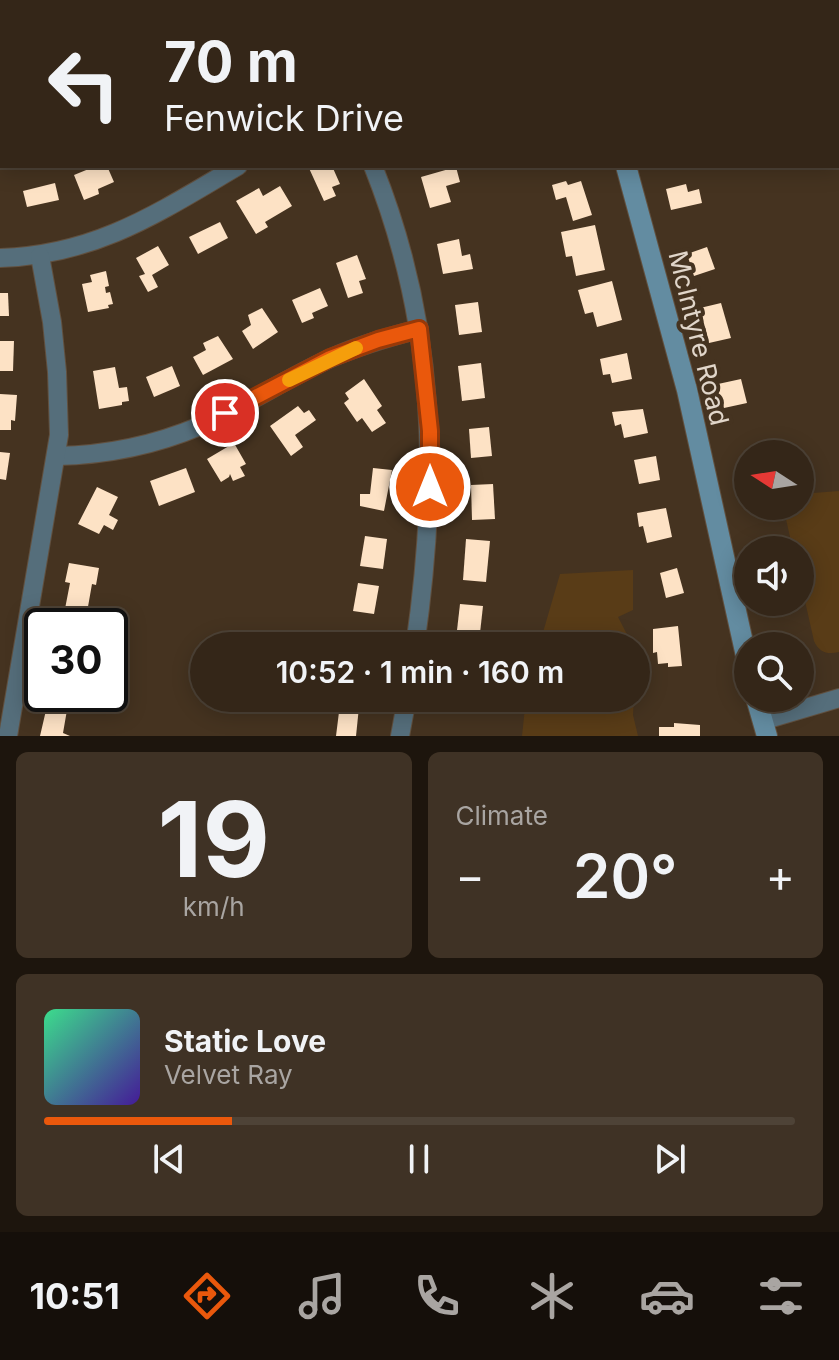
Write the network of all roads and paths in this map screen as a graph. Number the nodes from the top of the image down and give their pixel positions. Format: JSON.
{"nodes":[{"id":1,"x":234,"y":168,"type":"edge"},
{"id":2,"x":374,"y":168,"type":"edge"},
{"id":3,"x":627,"y":168,"type":"edge"},
{"id":4,"x":40,"y":256,"type":"junction"},
{"id":5,"x":0,"y":258,"type":"edge"},
{"id":6,"x":419,"y":329,"type":"junction"},
{"id":7,"x":57,"y":456,"type":"junction"},
{"id":8,"x":417,"y":632,"type":"edge"},
{"id":9,"x":741,"y":632,"type":"edge"},
{"id":10,"x":7,"y":697,"type":"edge"},
{"id":11,"x":839,"y":698,"type":"edge"},
{"id":12,"x":404,"y":712,"type":"edge"},
{"id":13,"x":764,"y":729,"type":"edge"},
{"id":14,"x":8,"y":736,"type":"edge"},
{"id":15,"x":400,"y":736,"type":"edge"}],
"edges":[{"from":1,"to":4,"type":"street"},
{"from":2,"to":6,"type":"street"},
{"from":3,"to":9,"type":"street","name":"McIntyre Road"},
{"from":4,"to":5,"type":"street"},
{"from":4,"to":7,"type":"street"},
{"from":6,"to":7,"type":"street"},
{"from":6,"to":8,"type":"street"},
{"from":7,"to":10,"type":"street"},
{"from":10,"to":14,"type":"street"},
{"from":11,"to":13,"type":"street"},
{"from":12,"to":15,"type":"street"}]}
